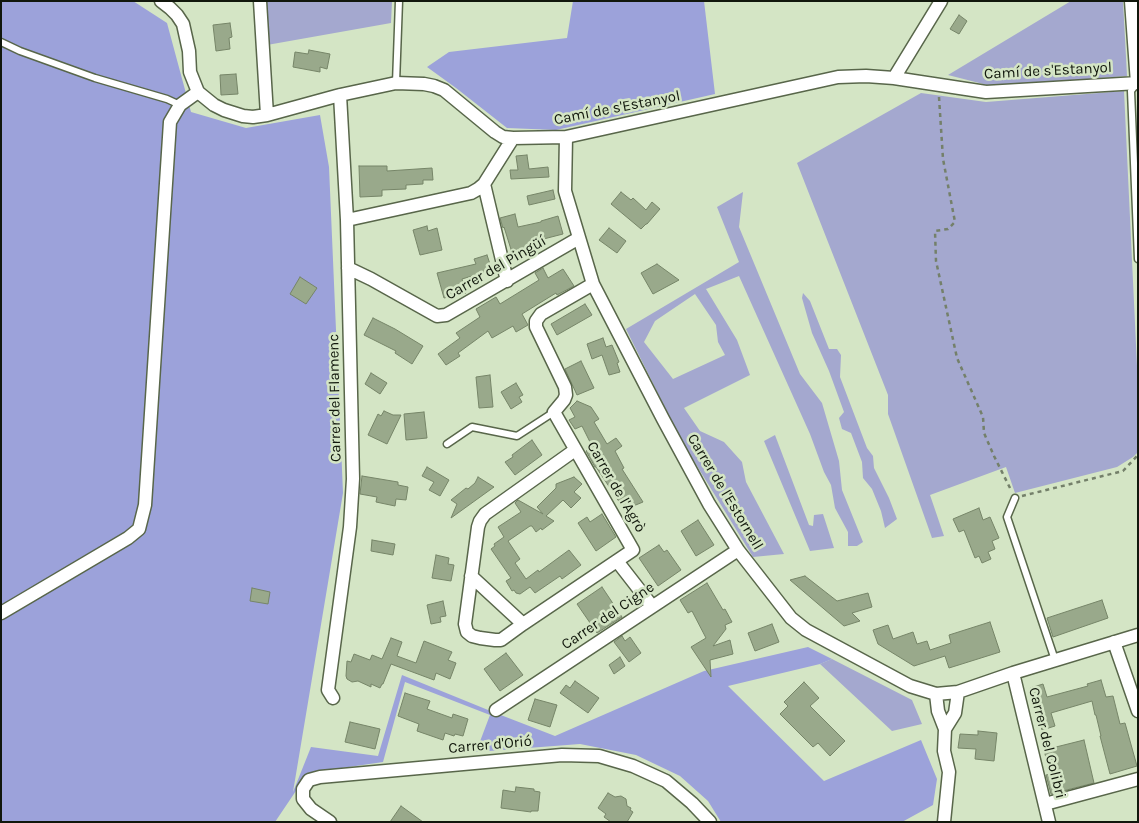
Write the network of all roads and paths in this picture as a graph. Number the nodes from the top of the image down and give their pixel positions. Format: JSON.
{"nodes":[{"id":1,"x":161,"y":1,"type":"edge"},
{"id":2,"x":260,"y":1,"type":"edge"},
{"id":3,"x":400,"y":1,"type":"edge"},
{"id":4,"x":941,"y":1,"type":"edge"},
{"id":5,"x":1131,"y":1,"type":"edge"},
{"id":6,"x":1,"y":42,"type":"edge"},
{"id":7,"x":894,"y":78,"type":"junction"},
{"id":8,"x":396,"y":83,"type":"junction"},
{"id":9,"x":1137,"y":83,"type":"edge"},
{"id":10,"x":938,"y":85,"type":"junction"},
{"id":11,"x":198,"y":92,"type":"junction"},
{"id":12,"x":340,"y":95,"type":"junction"},
{"id":13,"x":180,"y":105,"type":"junction"},
{"id":14,"x":267,"y":115,"type":"junction"},
{"id":15,"x":566,"y":137,"type":"junction"},
{"id":16,"x":513,"y":138,"type":"junction"},
{"id":17,"x":484,"y":184,"type":"junction"},
{"id":18,"x":347,"y":220,"type":"junction"},
{"id":19,"x":579,"y":238,"type":"junction"},
{"id":20,"x":1138,"y":259,"type":"edge"},
{"id":21,"x":348,"y":268,"type":"junction"},
{"id":22,"x":507,"y":281,"type":"junction"},
{"id":23,"x":593,"y":284,"type":"junction"},
{"id":24,"x":554,"y":412,"type":"junction"},
{"id":25,"x":447,"y":444,"type":"dead end"},
{"id":26,"x":575,"y":450,"type":"junction"},
{"id":27,"x":1138,"y":455,"type":"edge"},
{"id":28,"x":1014,"y":498,"type":"junction"},
{"id":29,"x":738,"y":550,"type":"junction"},
{"id":30,"x":618,"y":561,"type":"junction"},
{"id":31,"x":471,"y":576,"type":"junction"},
{"id":32,"x":652,"y":606,"type":"junction"},
{"id":33,"x":1,"y":613,"type":"edge"},
{"id":34,"x":523,"y":624,"type":"junction"},
{"id":35,"x":1138,"y":634,"type":"edge"},
{"id":36,"x":1114,"y":642,"type":"junction"},
{"id":37,"x":1055,"y":660,"type":"junction"},
{"id":38,"x":1013,"y":672,"type":"junction"},
{"id":39,"x":958,"y":692,"type":"junction"},
{"id":40,"x":936,"y":694,"type":"junction"},
{"id":41,"x":333,"y":698,"type":"dead end"},
{"id":42,"x":496,"y":710,"type":"dead end"},
{"id":43,"x":1138,"y":711,"type":"edge"},
{"id":44,"x":945,"y":729,"type":"junction"},
{"id":45,"x":1138,"y":779,"type":"edge"},
{"id":46,"x":1045,"y":804,"type":"junction"},
{"id":47,"x":330,"y":822,"type":"edge"},
{"id":48,"x":710,"y":822,"type":"edge"},
{"id":49,"x":944,"y":822,"type":"edge"},
{"id":50,"x":1050,"y":822,"type":"edge"}],
"edges":[{"from":1,"to":11,"type":"street"},
{"from":2,"to":14,"type":"street"},
{"from":3,"to":8,"type":"lane"},
{"from":4,"to":7,"type":"street"},
{"from":5,"to":9,"type":"street"},
{"from":6,"to":13,"type":"lane"},
{"from":7,"to":10,"type":"street","name":"Camí de s'Estanyol"},
{"from":7,"to":15,"type":"street","name":"Camí de s'Estanyol"},
{"from":8,"to":12,"type":"street","name":"Camí de s'Estanyol"},
{"from":8,"to":16,"type":"street","name":"Camí de s'Estanyol"},
{"from":9,"to":10,"type":"street","name":"Camí de s'Estanyol"},
{"from":9,"to":20,"type":"lane"},
{"from":10,"to":28,"type":"path"},
{"from":11,"to":13,"type":"street"},
{"from":11,"to":14,"type":"street","name":"Camí de s'Estanyol"},
{"from":12,"to":14,"type":"street","name":"Camí de s'Estanyol"},
{"from":12,"to":18,"type":"street","name":"Carrer del Flamenc"},
{"from":13,"to":33,"type":"street"},
{"from":15,"to":16,"type":"street","name":"Camí de s'Estanyol"},
{"from":15,"to":19,"type":"street","name":"Carrer de l'Estornell"},
{"from":16,"to":17,"type":"street"},
{"from":17,"to":18,"type":"street"},
{"from":17,"to":22,"type":"street"},
{"from":18,"to":21,"type":"street","name":"Carrer del Flamenc"},
{"from":19,"to":22,"type":"street","name":"Carrer del Pingüí"},
{"from":19,"to":23,"type":"street","name":"Carrer de l'Estornell"},
{"from":21,"to":22,"type":"street","name":"Carrer del Pingüí"},
{"from":21,"to":41,"type":"street","name":"Carrer del Flamenc"},
{"from":23,"to":24,"type":"street"},
{"from":23,"to":29,"type":"street","name":"Carrer de l'Estornell"},
{"from":24,"to":25,"type":"lane"},
{"from":24,"to":26,"type":"street","name":"Carrer de l'Agrò"},
{"from":26,"to":30,"type":"street","name":"Carrer de l'Agrò"},
{"from":26,"to":31,"type":"street"},
{"from":27,"to":28,"type":"path"},
{"from":28,"to":37,"type":"lane"},
{"from":29,"to":32,"type":"street","name":"Carrer del Cigne"},
{"from":29,"to":40,"type":"street","name":"Carrer de l'Estornell"},
{"from":30,"to":32,"type":"street"},
{"from":30,"to":34,"type":"street","name":"Carrer de l'Agrò"},
{"from":31,"to":34,"type":"street"},
{"from":31,"to":34,"type":"street","name":"Carrer de l'Agrò"},
{"from":32,"to":42,"type":"street","name":"Carrer del Cigne"},
{"from":35,"to":36,"type":"street","name":"Carrer de l'Estornell"},
{"from":36,"to":37,"type":"street","name":"Carrer de l'Estornell"},
{"from":36,"to":43,"type":"street"},
{"from":37,"to":38,"type":"street","name":"Carrer de l'Estornell"},
{"from":38,"to":39,"type":"street","name":"Carrer de l'Estornell"},
{"from":38,"to":46,"type":"street","name":"Carrer del Colibri"},
{"from":39,"to":40,"type":"street","name":"Carrer de l'Estornell"},
{"from":39,"to":44,"type":"street"},
{"from":40,"to":44,"type":"street"},
{"from":44,"to":49,"type":"street"},
{"from":45,"to":46,"type":"street"},
{"from":46,"to":50,"type":"street","name":"Carrer del Colibri"},
{"from":47,"to":48,"type":"street","name":"Carrer d'Orió"}]}
